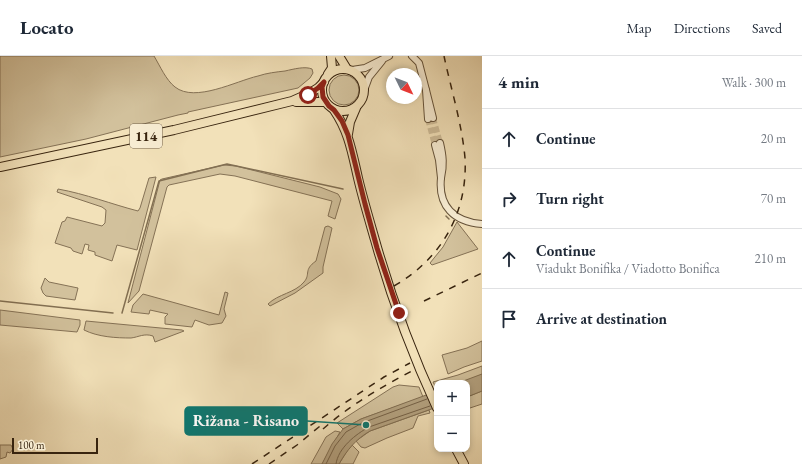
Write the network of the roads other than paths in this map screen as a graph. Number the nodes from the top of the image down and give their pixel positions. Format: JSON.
{"nodes":[{"id":1,"x":331,"y":56,"type":"edge"},
{"id":2,"x":339,"y":56,"type":"edge"},
{"id":3,"x":412,"y":56,"type":"edge"},
{"id":4,"x":387,"y":57,"type":"edge"},
{"id":5,"x":350,"y":70,"type":"junction"},
{"id":6,"x":326,"y":79,"type":"junction"},
{"id":7,"x":365,"y":88,"type":"junction"},
{"id":8,"x":292,"y":101,"type":"junction"},
{"id":9,"x":325,"y":102,"type":"junction"},
{"id":10,"x":356,"y":108,"type":"junction"},
{"id":11,"x":334,"y":110,"type":"junction"},
{"id":12,"x":431,"y":118,"type":"tunnel mouth"},
{"id":13,"x":348,"y":135,"type":"junction"},
{"id":14,"x":437,"y":144,"type":"tunnel mouth"},
{"id":15,"x":0,"y":167,"type":"edge"},
{"id":16,"x":482,"y":224,"type":"edge"},
{"id":17,"x":434,"y":401,"type":"edge"},
{"id":18,"x":458,"y":452,"type":"edge"},
{"id":19,"x":464,"y":464,"type":"edge"}],
"edges":[{"from":1,"to":6,"type":"main road"},
{"from":2,"to":5,"type":"main road"},
{"from":3,"to":12,"type":"street"},
{"from":4,"to":5,"type":"street"},
{"from":4,"to":7,"type":"street"},
{"from":5,"to":6,"type":"main road","number":"114"},
{"from":5,"to":7,"type":"main road"},
{"from":6,"to":8,"type":"main road","number":"114"},
{"from":6,"to":9,"type":"main road"},
{"from":7,"to":10,"type":"main road"},
{"from":8,"to":9,"type":"main road","number":"114"},
{"from":8,"to":15,"type":"main road","number":"114"},
{"from":9,"to":11,"type":"main road"},
{"from":10,"to":11,"type":"main road"},
{"from":10,"to":13,"type":"main road"},
{"from":11,"to":13,"type":"main road"},
{"from":13,"to":17,"type":"main road"},
{"from":14,"to":16,"type":"street"},
{"from":18,"to":19,"type":"main road"}]}
